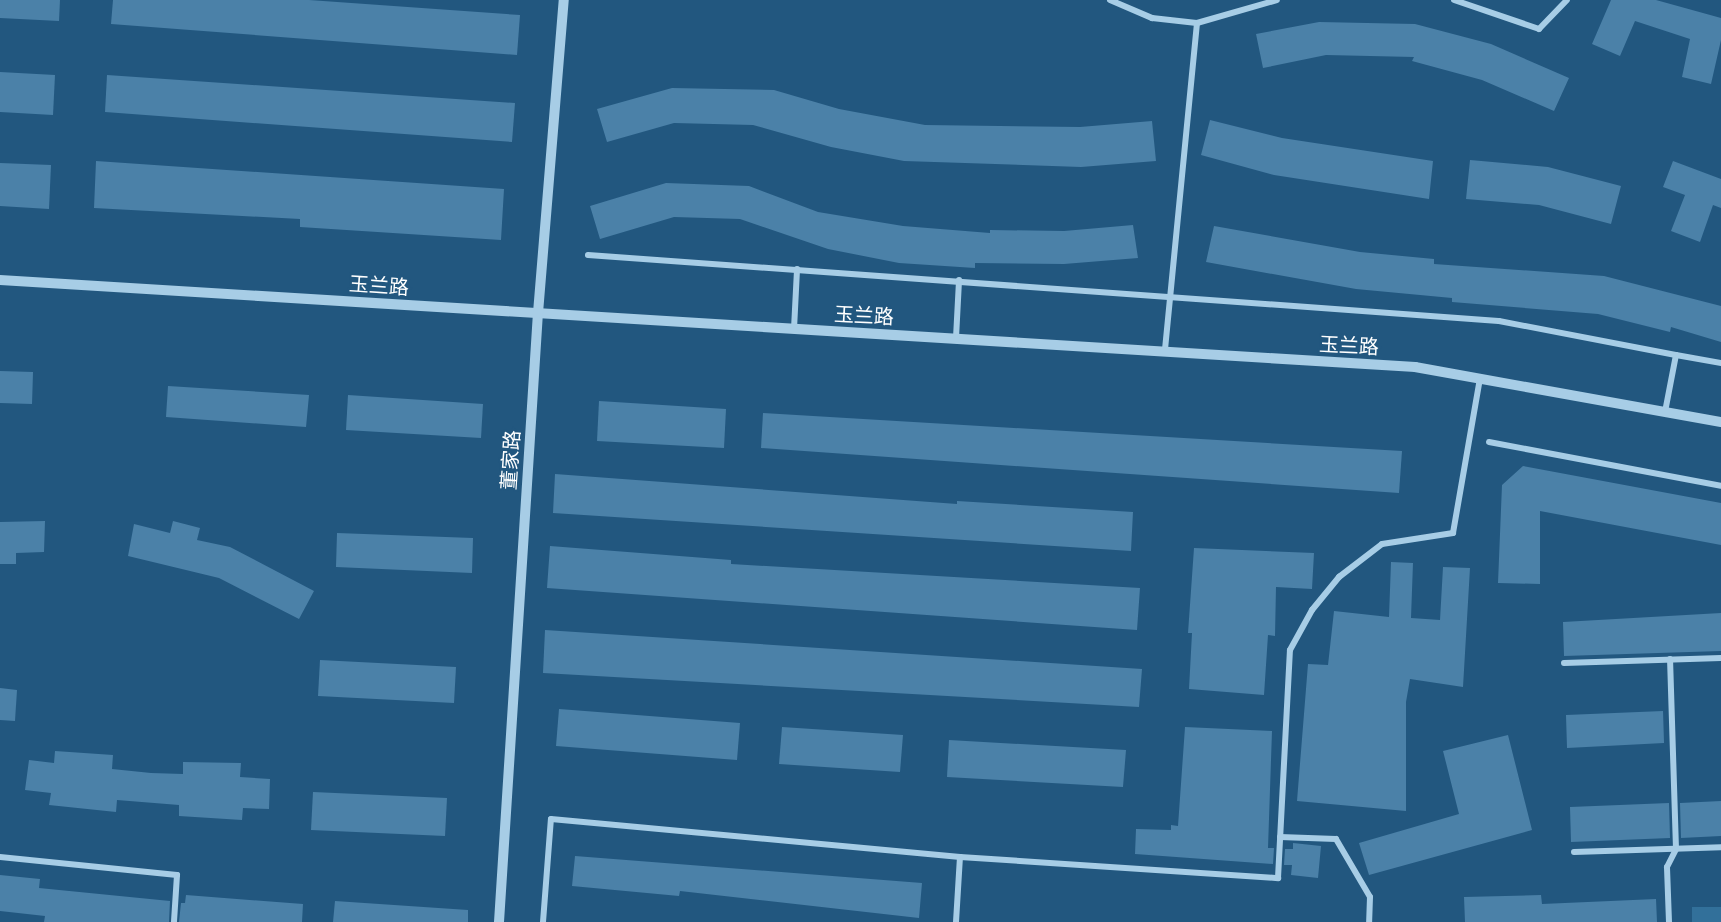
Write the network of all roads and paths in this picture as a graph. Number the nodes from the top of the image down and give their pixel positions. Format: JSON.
{"nodes":[{"id":1,"x":564,"y":0,"type":"edge"},
{"id":2,"x":1110,"y":0,"type":"edge"},
{"id":3,"x":1277,"y":0,"type":"edge"},
{"id":4,"x":1454,"y":0,"type":"edge"},
{"id":5,"x":1567,"y":0,"type":"edge"},
{"id":6,"x":1197,"y":23,"type":"junction"},
{"id":7,"x":588,"y":255,"type":"dead end"},
{"id":8,"x":798,"y":269,"type":"junction"},
{"id":9,"x":0,"y":280,"type":"edge"},
{"id":10,"x":959,"y":280,"type":"junction"},
{"id":11,"x":1171,"y":295,"type":"junction"},
{"id":12,"x":538,"y":313,"type":"junction"},
{"id":13,"x":794,"y":328,"type":"junction"},
{"id":14,"x":956,"y":338,"type":"junction"},
{"id":15,"x":1165,"y":352,"type":"junction"},
{"id":16,"x":1676,"y":355,"type":"junction"},
{"id":17,"x":1721,"y":363,"type":"edge"},
{"id":18,"x":1480,"y":379,"type":"junction"},
{"id":19,"x":1665,"y":412,"type":"junction"},
{"id":20,"x":1721,"y":422,"type":"edge"},
{"id":21,"x":1489,"y":442,"type":"dead end"},
{"id":22,"x":1721,"y":486,"type":"edge"},
{"id":23,"x":1721,"y":658,"type":"edge"},
{"id":24,"x":1670,"y":659,"type":"junction"},
{"id":25,"x":1564,"y":663,"type":"dead end"},
{"id":26,"x":1280,"y":837,"type":"junction"},
{"id":27,"x":1721,"y":847,"type":"edge"},
{"id":28,"x":1676,"y":849,"type":"junction"},
{"id":29,"x":1574,"y":852,"type":"dead end"},
{"id":30,"x":0,"y":857,"type":"edge"},
{"id":31,"x":960,"y":857,"type":"junction"},
{"id":32,"x":174,"y":922,"type":"edge"},
{"id":33,"x":499,"y":922,"type":"edge"},
{"id":34,"x":543,"y":922,"type":"edge"},
{"id":35,"x":956,"y":922,"type":"edge"},
{"id":36,"x":1369,"y":922,"type":"edge"},
{"id":37,"x":1669,"y":922,"type":"edge"}],
"edges":[{"from":1,"to":12,"type":"street","name":"董家路"},
{"from":2,"to":6,"type":"street"},
{"from":3,"to":6,"type":"street"},
{"from":4,"to":5,"type":"street"},
{"from":6,"to":11,"type":"street"},
{"from":7,"to":8,"type":"street"},
{"from":8,"to":10,"type":"street"},
{"from":8,"to":13,"type":"street"},
{"from":9,"to":12,"type":"street","name":"玉兰路"},
{"from":10,"to":11,"type":"street"},
{"from":10,"to":14,"type":"street"},
{"from":11,"to":15,"type":"street"},
{"from":11,"to":16,"type":"street"},
{"from":12,"to":13,"type":"street","name":"玉兰路"},
{"from":12,"to":33,"type":"street","name":"董家路"},
{"from":13,"to":14,"type":"street","name":"玉兰路"},
{"from":14,"to":15,"type":"street","name":"玉兰路"},
{"from":15,"to":18,"type":"street","name":"玉兰路"},
{"from":16,"to":17,"type":"street"},
{"from":16,"to":19,"type":"street"},
{"from":18,"to":19,"type":"street","name":"玉兰路"},
{"from":18,"to":26,"type":"street"},
{"from":19,"to":20,"type":"street","name":"玉兰路"},
{"from":21,"to":22,"type":"street"},
{"from":23,"to":24,"type":"street"},
{"from":24,"to":25,"type":"street"},
{"from":24,"to":28,"type":"street"},
{"from":26,"to":31,"type":"street"},
{"from":26,"to":36,"type":"street"},
{"from":27,"to":28,"type":"street"},
{"from":28,"to":29,"type":"street"},
{"from":28,"to":37,"type":"street"},
{"from":30,"to":32,"type":"street"},
{"from":31,"to":34,"type":"street"},
{"from":31,"to":35,"type":"street"}]}
